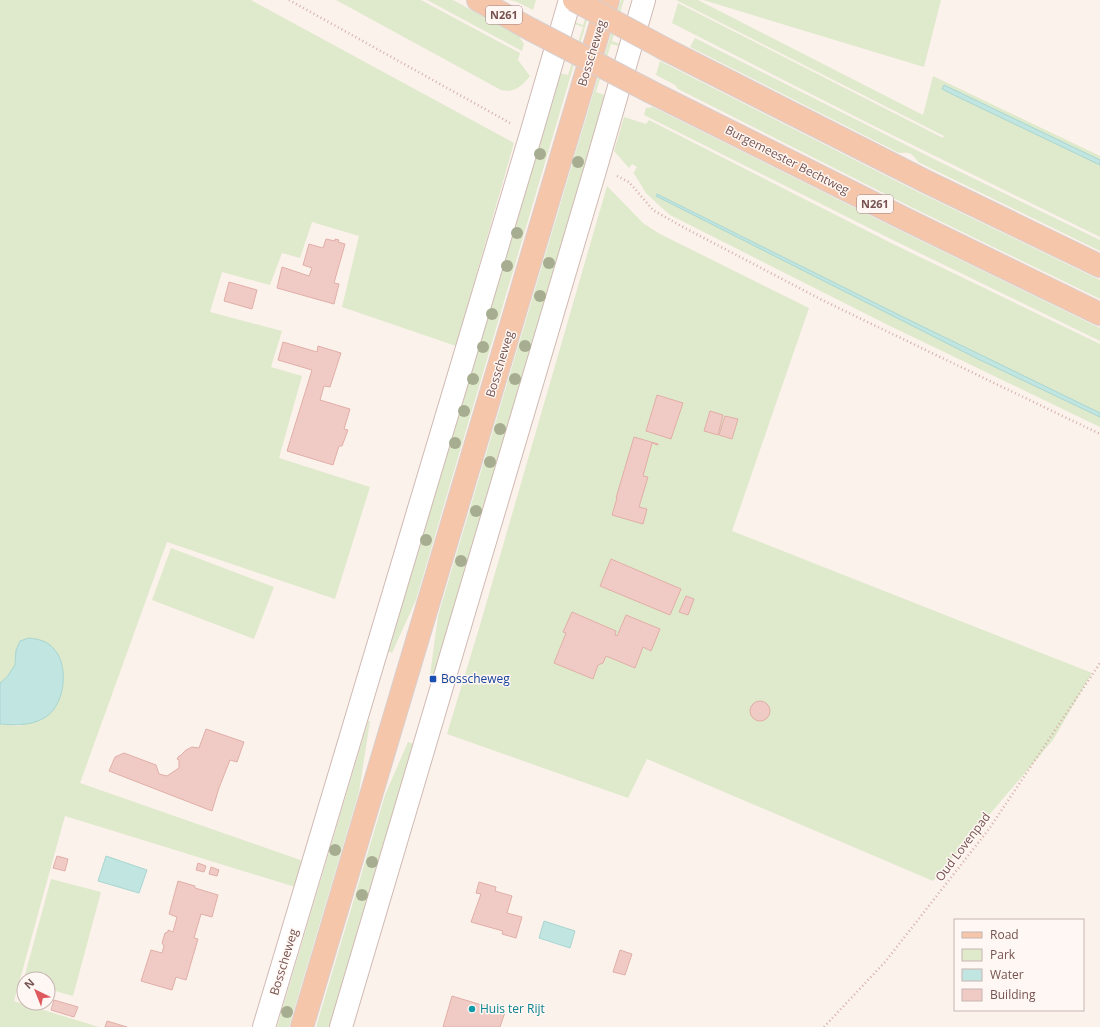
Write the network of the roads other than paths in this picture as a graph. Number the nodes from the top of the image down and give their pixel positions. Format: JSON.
{"nodes":[{"id":1,"x":478,"y":0,"type":"edge"},
{"id":2,"x":570,"y":0,"type":"edge"},
{"id":3,"x":574,"y":0,"type":"edge"},
{"id":4,"x":608,"y":0,"type":"edge"},
{"id":5,"x":644,"y":0,"type":"edge"},
{"id":6,"x":1100,"y":266,"type":"edge"},
{"id":7,"x":1100,"y":314,"type":"edge"},
{"id":8,"x":264,"y":1027,"type":"edge"},
{"id":9,"x":302,"y":1027,"type":"edge"},
{"id":10,"x":341,"y":1027,"type":"edge"}],
"edges":[{"from":1,"to":7,"type":"main road","name":"Burgemeester Bechtweg","number":"N261","bridge":true},
{"from":2,"to":8,"type":"street","name":"Bosscheweg"},
{"from":3,"to":6,"type":"main road","bridge":true},
{"from":4,"to":9,"type":"main road","name":"Bosscheweg"},
{"from":5,"to":10,"type":"street"}]}
